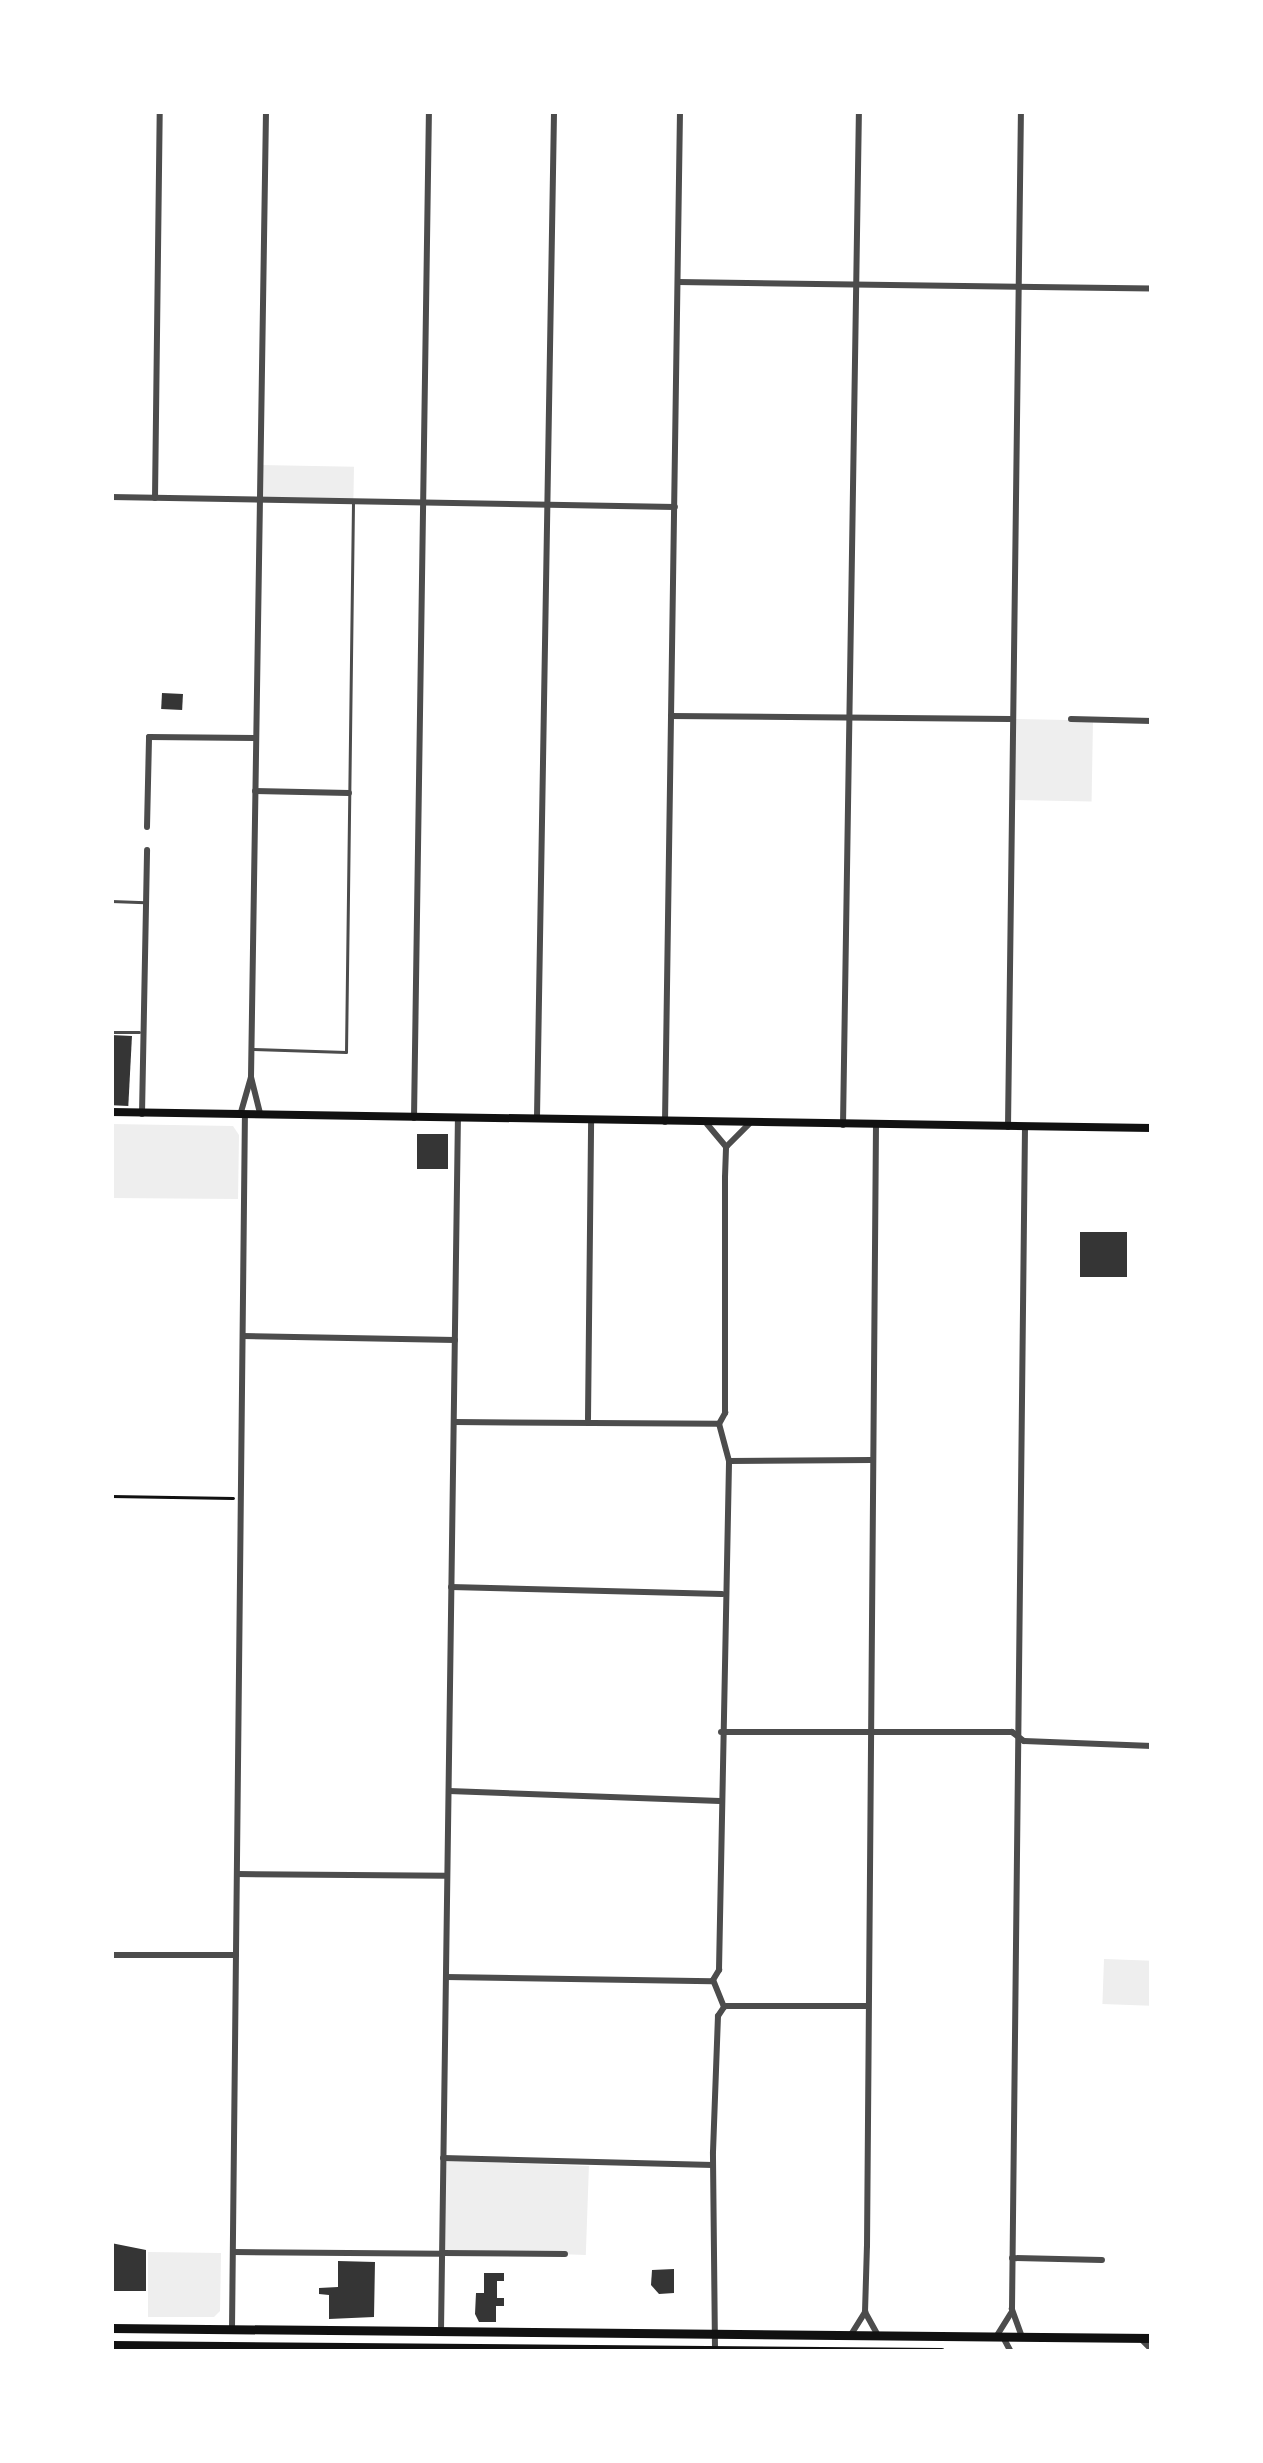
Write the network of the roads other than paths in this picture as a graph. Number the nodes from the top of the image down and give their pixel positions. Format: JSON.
{"nodes":[{"id":1,"x":160,"y":111,"type":"edge"},
{"id":2,"x":266,"y":111,"type":"edge"},
{"id":3,"x":430,"y":111,"type":"edge"},
{"id":4,"x":554,"y":111,"type":"edge"},
{"id":5,"x":680,"y":111,"type":"edge"},
{"id":6,"x":859,"y":111,"type":"edge"},
{"id":7,"x":1021,"y":111,"type":"edge"},
{"id":8,"x":678,"y":282,"type":"junction"},
{"id":9,"x":1017,"y":285,"type":"junction"},
{"id":10,"x":855,"y":286,"type":"junction"},
{"id":11,"x":1152,"y":289,"type":"edge"},
{"id":12,"x":111,"y":497,"type":"edge"},
{"id":13,"x":155,"y":498,"type":"junction"},
{"id":14,"x":260,"y":500,"type":"junction"},
{"id":15,"x":353,"y":502,"type":"junction"},
{"id":16,"x":422,"y":503,"type":"junction"},
{"id":17,"x":550,"y":505,"type":"junction"},
{"id":18,"x":675,"y":507,"type":"junction"},
{"id":19,"x":671,"y":716,"type":"junction"},
{"id":20,"x":848,"y":719,"type":"junction"},
{"id":21,"x":1011,"y":719,"type":"junction"},
{"id":22,"x":1071,"y":719,"type":"dead end"},
{"id":23,"x":1152,"y":721,"type":"edge"},
{"id":24,"x":255,"y":738,"type":"junction"},
{"id":25,"x":255,"y":791,"type":"junction"},
{"id":26,"x":349,"y":793,"type":"junction"},
{"id":27,"x":147,"y":827,"type":"dead end"},
{"id":28,"x":147,"y":850,"type":"dead end"},
{"id":29,"x":111,"y":901,"type":"edge"},
{"id":30,"x":147,"y":902,"type":"junction"},
{"id":31,"x":111,"y":1032,"type":"edge"},
{"id":32,"x":144,"y":1032,"type":"junction"},
{"id":33,"x":251,"y":1049,"type":"junction"},
{"id":34,"x":251,"y":1077,"type":"junction"},
{"id":35,"x":142,"y":1114,"type":"junction"},
{"id":36,"x":111,"y":1115,"type":"edge"},
{"id":37,"x":263,"y":1115,"type":"junction"},
{"id":38,"x":242,"y":1116,"type":"junction"},
{"id":39,"x":414,"y":1118,"type":"junction"},
{"id":40,"x":458,"y":1118,"type":"junction"},
{"id":41,"x":537,"y":1121,"type":"junction"},
{"id":42,"x":591,"y":1121,"type":"junction"},
{"id":43,"x":665,"y":1122,"type":"junction"},
{"id":44,"x":707,"y":1124,"type":"junction"},
{"id":45,"x":748,"y":1124,"type":"junction"},
{"id":46,"x":843,"y":1124,"type":"junction"},
{"id":47,"x":876,"y":1125,"type":"junction"},
{"id":48,"x":1008,"y":1127,"type":"junction"},
{"id":49,"x":1024,"y":1127,"type":"junction"},
{"id":50,"x":1152,"y":1128,"type":"edge"},
{"id":51,"x":726,"y":1147,"type":"junction"},
{"id":52,"x":243,"y":1336,"type":"junction"},
{"id":53,"x":455,"y":1340,"type":"junction"},
{"id":54,"x":588,"y":1419,"type":"junction"},
{"id":55,"x":454,"y":1422,"type":"junction"},
{"id":56,"x":719,"y":1424,"type":"junction"},
{"id":57,"x":872,"y":1460,"type":"junction"},
{"id":58,"x":728,"y":1461,"type":"junction"},
{"id":59,"x":452,"y":1587,"type":"junction"},
{"id":60,"x":722,"y":1594,"type":"junction"},
{"id":61,"x":721,"y":1732,"type":"junction"},
{"id":62,"x":872,"y":1732,"type":"junction"},
{"id":63,"x":1018,"y":1736,"type":"junction"},
{"id":64,"x":1152,"y":1745,"type":"edge"},
{"id":65,"x":448,"y":1791,"type":"junction"},
{"id":66,"x":720,"y":1801,"type":"junction"},
{"id":67,"x":237,"y":1874,"type":"junction"},
{"id":68,"x":447,"y":1876,"type":"junction"},
{"id":69,"x":111,"y":1954,"type":"edge"},
{"id":70,"x":236,"y":1955,"type":"junction"},
{"id":71,"x":446,"y":1977,"type":"junction"},
{"id":72,"x":713,"y":1980,"type":"junction"},
{"id":73,"x":866,"y":2006,"type":"junction"},
{"id":74,"x":724,"y":2007,"type":"junction"},
{"id":75,"x":443,"y":2158,"type":"junction"},
{"id":76,"x":713,"y":2165,"type":"junction"},
{"id":77,"x":233,"y":2252,"type":"junction"},
{"id":78,"x":442,"y":2253,"type":"junction"},
{"id":79,"x":565,"y":2254,"type":"dead end"},
{"id":80,"x":1012,"y":2258,"type":"junction"},
{"id":81,"x":1102,"y":2260,"type":"dead end"},
{"id":82,"x":1012,"y":2309,"type":"junction"},
{"id":83,"x":866,"y":2312,"type":"junction"},
{"id":84,"x":111,"y":2328,"type":"edge"},
{"id":85,"x":232,"y":2329,"type":"junction"},
{"id":86,"x":441,"y":2331,"type":"junction"},
{"id":87,"x":643,"y":2333,"type":"junction"},
{"id":88,"x":715,"y":2334,"type":"junction"},
{"id":89,"x":849,"y":2335,"type":"junction"},
{"id":90,"x":878,"y":2336,"type":"junction"},
{"id":91,"x":900,"y":2336,"type":"junction"},
{"id":92,"x":1000,"y":2337,"type":"junction"},
{"id":93,"x":1022,"y":2337,"type":"junction"},
{"id":94,"x":1146,"y":2338,"type":"edge"},
{"id":95,"x":111,"y":2345,"type":"edge"},
{"id":96,"x":232,"y":2346,"type":"junction"},
{"id":97,"x":262,"y":2349,"type":"edge"},
{"id":98,"x":466,"y":2350,"type":"edge"},
{"id":99,"x":715,"y":2350,"type":"edge"},
{"id":100,"x":1152,"y":2350,"type":"edge"},
{"id":101,"x":643,"y":2351,"type":"edge"},
{"id":102,"x":797,"y":2351,"type":"edge"},
{"id":103,"x":872,"y":2352,"type":"edge"},
{"id":104,"x":941,"y":2352,"type":"edge"},
{"id":105,"x":1011,"y":2352,"type":"edge"}],
"edges":[{"from":1,"to":13,"type":"street"},
{"from":2,"to":14,"type":"street"},
{"from":3,"to":16,"type":"street"},
{"from":4,"to":17,"type":"street"},
{"from":5,"to":8,"type":"street"},
{"from":6,"to":10,"type":"street"},
{"from":7,"to":9,"type":"street"},
{"from":8,"to":10,"type":"street"},
{"from":8,"to":18,"type":"street"},
{"from":9,"to":10,"type":"street"},
{"from":9,"to":11,"type":"street"},
{"from":9,"to":21,"type":"street"},
{"from":10,"to":20,"type":"street"},
{"from":12,"to":13,"type":"street"},
{"from":13,"to":14,"type":"street"},
{"from":14,"to":15,"type":"street"},
{"from":14,"to":24,"type":"street"},
{"from":15,"to":16,"type":"street"},
{"from":15,"to":26,"type":"lane"},
{"from":16,"to":17,"type":"street"},
{"from":16,"to":39,"type":"street"},
{"from":17,"to":18,"type":"street"},
{"from":17,"to":41,"type":"street"},
{"from":18,"to":19,"type":"street"},
{"from":19,"to":20,"type":"street"},
{"from":19,"to":43,"type":"street"},
{"from":20,"to":21,"type":"street"},
{"from":20,"to":46,"type":"street"},
{"from":21,"to":48,"type":"street"},
{"from":22,"to":23,"type":"street"},
{"from":24,"to":25,"type":"street"},
{"from":24,"to":27,"type":"street"},
{"from":25,"to":26,"type":"street"},
{"from":25,"to":33,"type":"street"},
{"from":26,"to":33,"type":"lane"},
{"from":28,"to":30,"type":"street"},
{"from":29,"to":30,"type":"lane"},
{"from":30,"to":32,"type":"street"},
{"from":31,"to":32,"type":"lane"},
{"from":32,"to":35,"type":"street"},
{"from":33,"to":34,"type":"street"},
{"from":34,"to":37,"type":"street"},
{"from":34,"to":38,"type":"street"},
{"from":35,"to":36,"type":"main road"},
{"from":35,"to":38,"type":"main road"},
{"from":37,"to":38,"type":"main road"},
{"from":37,"to":39,"type":"main road"},
{"from":38,"to":52,"type":"street"},
{"from":39,"to":40,"type":"main road"},
{"from":40,"to":41,"type":"main road"},
{"from":40,"to":53,"type":"street"},
{"from":41,"to":42,"type":"main road"},
{"from":42,"to":43,"type":"main road"},
{"from":42,"to":54,"type":"street"},
{"from":43,"to":44,"type":"main road"},
{"from":44,"to":45,"type":"main road"},
{"from":44,"to":51,"type":"street"},
{"from":45,"to":46,"type":"main road"},
{"from":45,"to":51,"type":"street"},
{"from":46,"to":47,"type":"main road"},
{"from":47,"to":48,"type":"main road"},
{"from":47,"to":57,"type":"street"},
{"from":48,"to":49,"type":"main road"},
{"from":49,"to":50,"type":"main road"},
{"from":49,"to":63,"type":"street"},
{"from":51,"to":56,"type":"street"},
{"from":52,"to":53,"type":"street"},
{"from":52,"to":67,"type":"street"},
{"from":53,"to":55,"type":"street"},
{"from":54,"to":55,"type":"street"},
{"from":54,"to":56,"type":"street"},
{"from":55,"to":59,"type":"street"},
{"from":56,"to":58,"type":"street"},
{"from":57,"to":58,"type":"street"},
{"from":57,"to":62,"type":"street"},
{"from":58,"to":60,"type":"street"},
{"from":59,"to":60,"type":"street"},
{"from":59,"to":65,"type":"street"},
{"from":60,"to":61,"type":"street"},
{"from":61,"to":62,"type":"street"},
{"from":61,"to":66,"type":"street"},
{"from":62,"to":63,"type":"street"},
{"from":62,"to":73,"type":"street"},
{"from":63,"to":64,"type":"street"},
{"from":63,"to":80,"type":"street"},
{"from":65,"to":66,"type":"street"},
{"from":65,"to":68,"type":"street"},
{"from":66,"to":72,"type":"street"},
{"from":67,"to":68,"type":"street"},
{"from":67,"to":70,"type":"street"},
{"from":68,"to":71,"type":"street"},
{"from":69,"to":70,"type":"street"},
{"from":70,"to":77,"type":"street"},
{"from":71,"to":72,"type":"street"},
{"from":71,"to":75,"type":"street"},
{"from":72,"to":74,"type":"street"},
{"from":73,"to":74,"type":"street"},
{"from":73,"to":83,"type":"street"},
{"from":74,"to":76,"type":"street"},
{"from":75,"to":76,"type":"street"},
{"from":75,"to":78,"type":"street"},
{"from":76,"to":88,"type":"street"},
{"from":77,"to":78,"type":"street"},
{"from":77,"to":85,"type":"street"},
{"from":78,"to":79,"type":"street"},
{"from":78,"to":86,"type":"street"},
{"from":80,"to":81,"type":"street"},
{"from":80,"to":82,"type":"street"},
{"from":82,"to":92,"type":"street"},
{"from":82,"to":93,"type":"street"},
{"from":83,"to":89,"type":"street"},
{"from":83,"to":90,"type":"street"},
{"from":84,"to":85,"type":"highway"},
{"from":85,"to":86,"type":"highway"},
{"from":85,"to":96,"type":"highway"},
{"from":86,"to":87,"type":"highway"},
{"from":87,"to":88,"type":"highway"},
{"from":87,"to":101,"type":"street"},
{"from":88,"to":89,"type":"highway"},
{"from":88,"to":99,"type":"street"},
{"from":89,"to":90,"type":"highway"},
{"from":90,"to":91,"type":"highway"},
{"from":91,"to":92,"type":"highway"},
{"from":91,"to":103,"type":"highway"},
{"from":92,"to":93,"type":"highway"},
{"from":92,"to":105,"type":"street"},
{"from":93,"to":94,"type":"highway"},
{"from":94,"to":100,"type":"street"},
{"from":95,"to":96,"type":"highway"},
{"from":96,"to":97,"type":"highway"},
{"from":97,"to":98,"type":"highway"},
{"from":98,"to":101,"type":"highway"},
{"from":99,"to":101,"type":"highway"},
{"from":99,"to":102,"type":"highway"},
{"from":102,"to":103,"type":"highway"},
{"from":103,"to":104,"type":"highway"}]}
